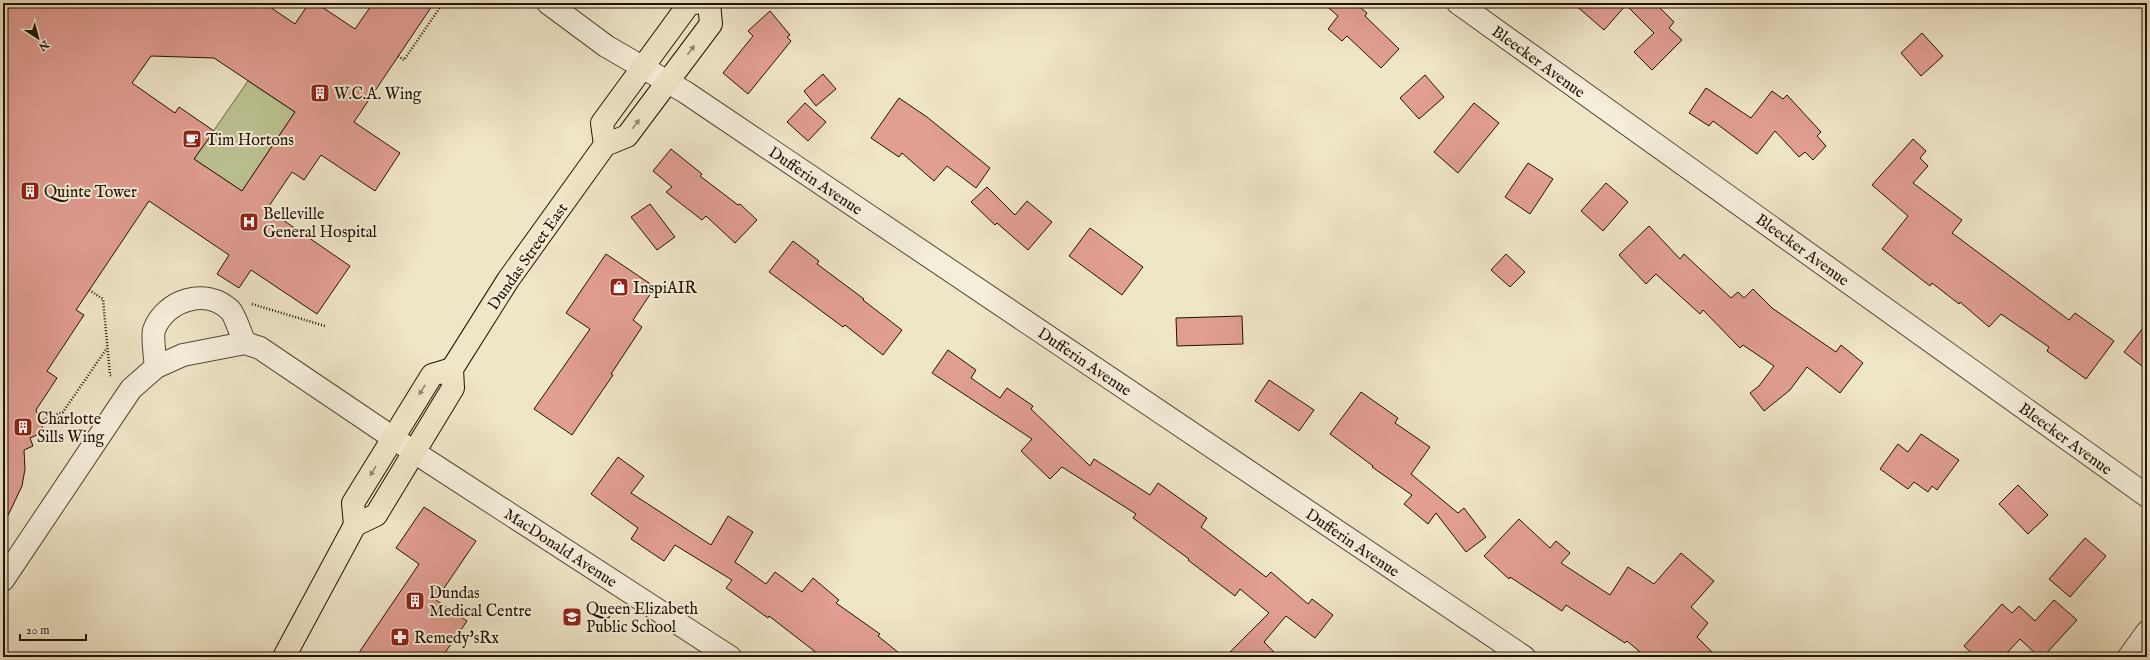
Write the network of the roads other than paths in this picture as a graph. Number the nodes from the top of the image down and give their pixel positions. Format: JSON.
{"nodes":[{"id":1,"x":548,"y":3,"type":"edge"},
{"id":2,"x":695,"y":3,"type":"edge"},
{"id":3,"x":709,"y":3,"type":"edge"},
{"id":4,"x":1458,"y":3,"type":"edge"},
{"id":5,"x":643,"y":67,"type":"junction"},
{"id":6,"x":668,"y":81,"type":"junction"},
{"id":7,"x":605,"y":145,"type":"junction"},
{"id":8,"x":245,"y":343,"type":"junction"},
{"id":9,"x":156,"y":367,"type":"junction"},
{"id":10,"x":452,"y":369,"type":"junction"},
{"id":11,"x":393,"y":438,"type":"junction"},
{"id":12,"x":414,"y":452,"type":"junction"},
{"id":13,"x":2147,"y":496,"type":"edge"},
{"id":14,"x":355,"y":526,"type":"junction"},
{"id":15,"x":3,"y":580,"type":"edge"},
{"id":16,"x":2147,"y":632,"type":"edge"},
{"id":17,"x":284,"y":657,"type":"edge"},
{"id":18,"x":730,"y":657,"type":"edge"},
{"id":19,"x":1524,"y":657,"type":"edge"},
{"id":20,"x":2129,"y":657,"type":"edge"}],
"edges":[{"from":1,"to":5,"type":"street","name":"Dufferin Avenue"},
{"from":2,"to":5,"type":"main road"},
{"from":6,"to":3,"type":"main road","one_way":true},
{"from":4,"to":13,"type":"street","name":"Bleecker Avenue"},
{"from":5,"to":6,"type":"street","name":"Dufferin Avenue"},
{"from":5,"to":7,"type":"main road"},
{"from":7,"to":6,"type":"main road","one_way":true},
{"from":6,"to":19,"type":"street","name":"Dufferin Avenue"},
{"from":7,"to":10,"type":"main road","name":"Dundas Street East"},
{"from":8,"to":9,"type":"street"},
{"from":8,"to":9,"type":"street"},
{"from":8,"to":11,"type":"street","name":"MacDonald Avenue"},
{"from":9,"to":15,"type":"street"},
{"from":10,"to":11,"type":"main road","one_way":true},
{"from":10,"to":12,"type":"main road"},
{"from":11,"to":12,"type":"street","name":"MacDonald Avenue"},
{"from":11,"to":14,"type":"main road","one_way":true},
{"from":12,"to":14,"type":"main road"},
{"from":12,"to":18,"type":"street","name":"MacDonald Avenue"},
{"from":14,"to":17,"type":"main road"},
{"from":16,"to":20,"type":"street"}]}
